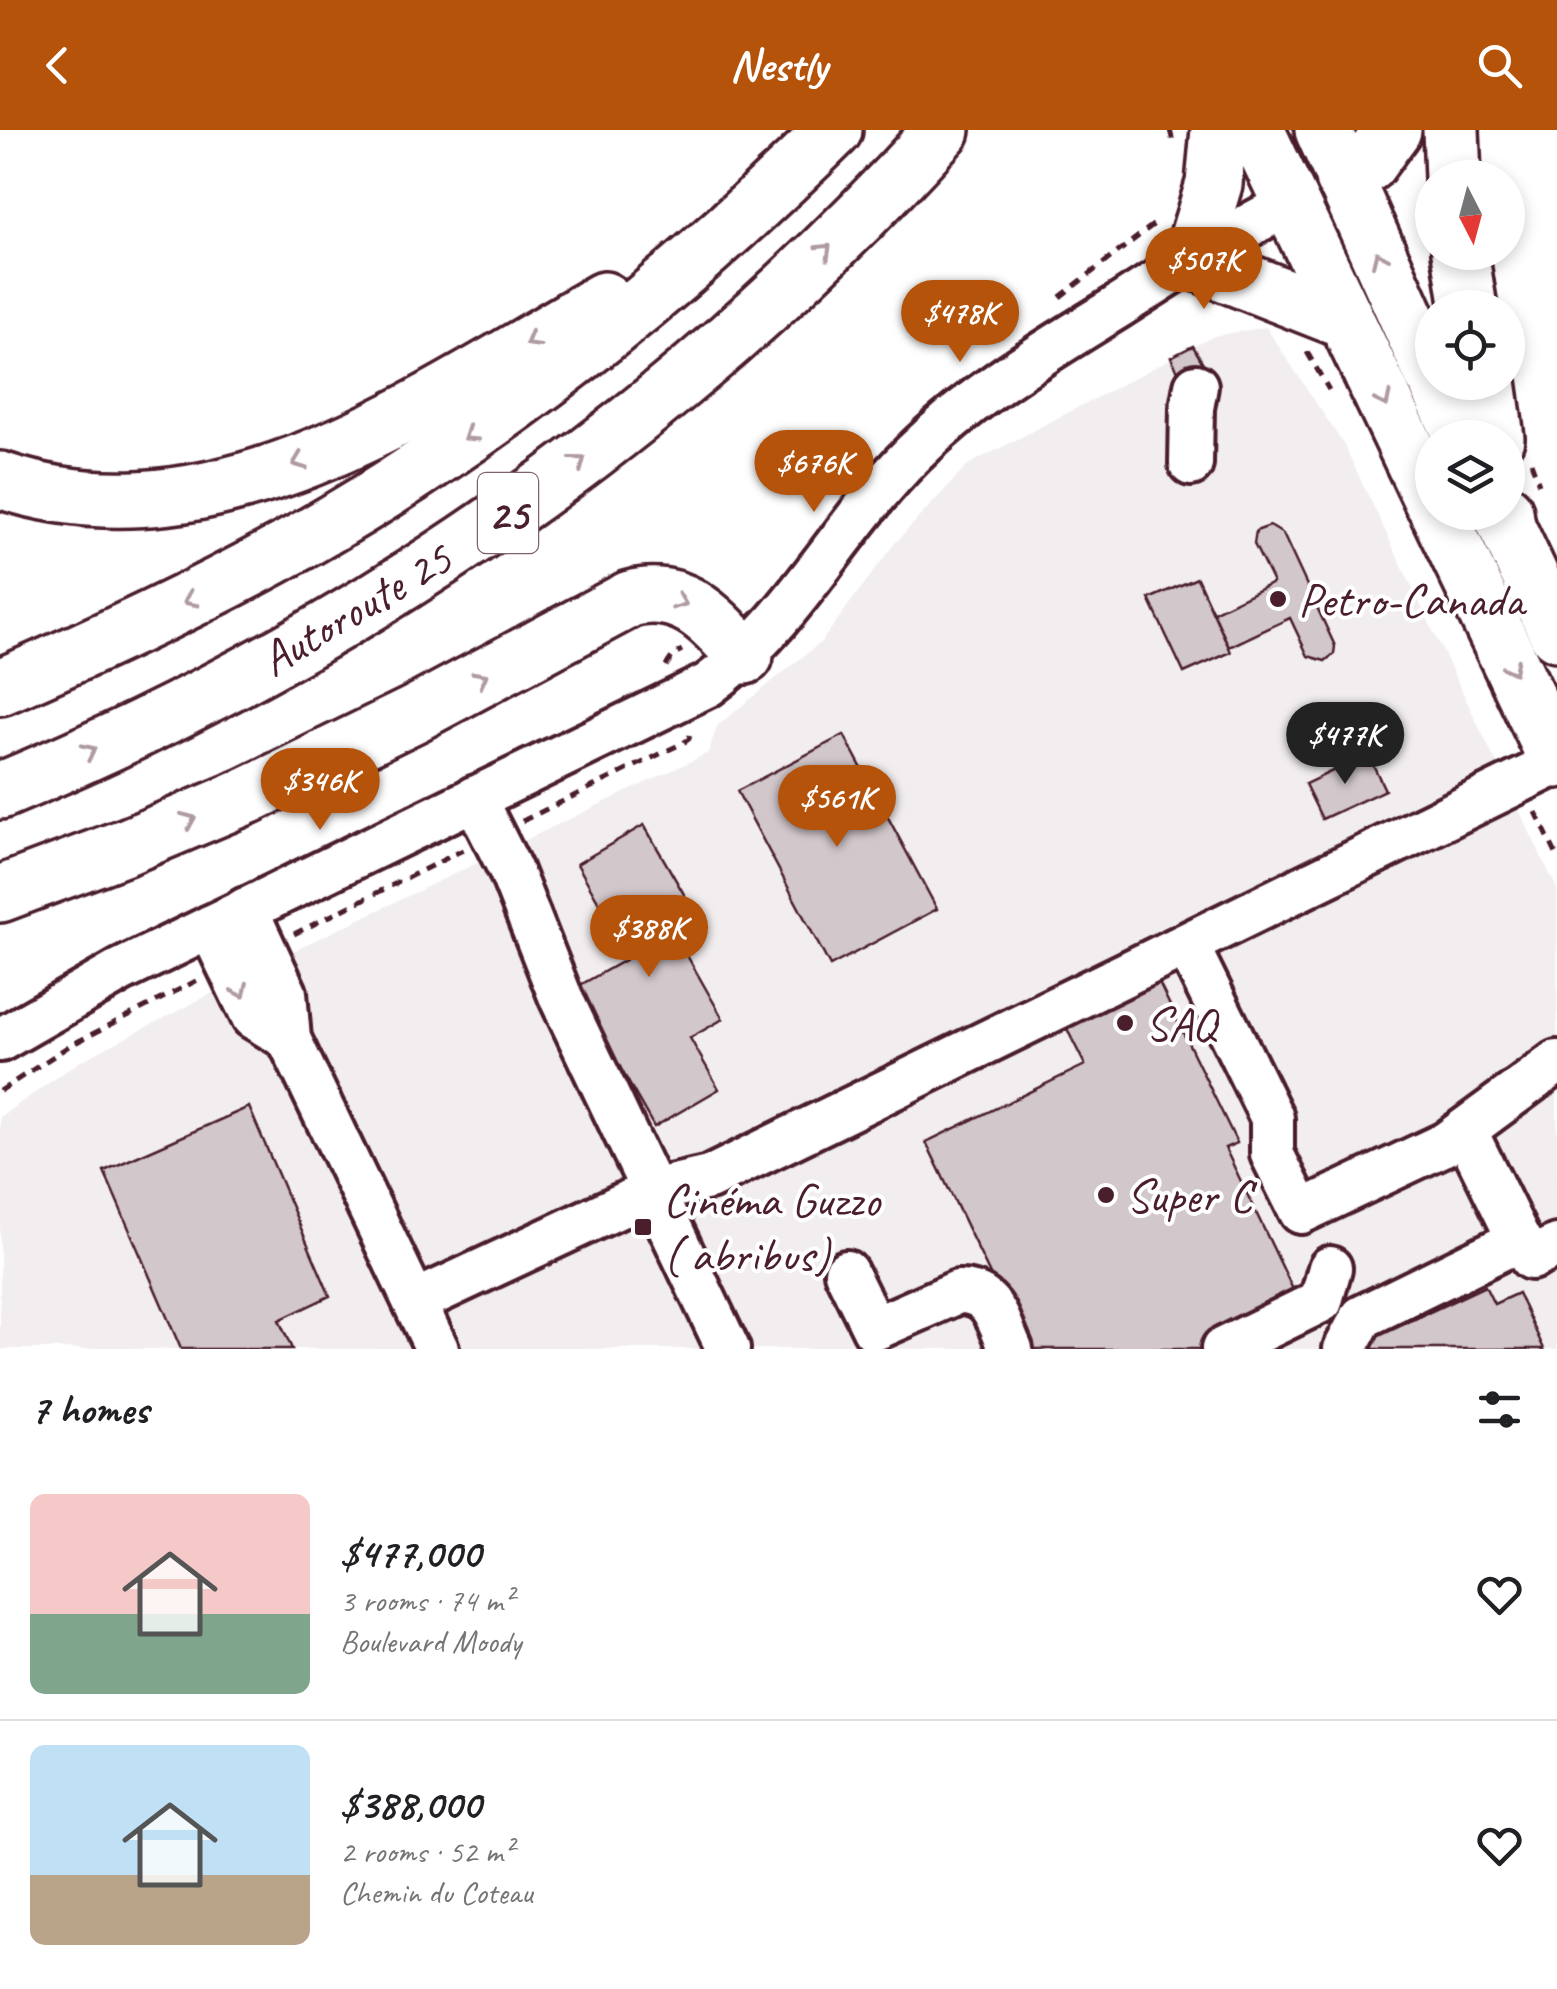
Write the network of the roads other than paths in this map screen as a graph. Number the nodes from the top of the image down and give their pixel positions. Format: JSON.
{"nodes":[{"id":1,"x":834,"y":130,"type":"edge"},
{"id":2,"x":942,"y":130,"type":"edge"},
{"id":3,"x":1220,"y":130,"type":"edge"},
{"id":4,"x":1256,"y":130,"type":"edge"},
{"id":5,"x":1393,"y":130,"type":"edge"},
{"id":6,"x":1451,"y":130,"type":"edge"},
{"id":7,"x":1333,"y":154,"type":"edge"},
{"id":8,"x":1453,"y":160,"type":"edge"},
{"id":9,"x":1292,"y":204,"type":"junction"},
{"id":10,"x":738,"y":223,"type":"junction"},
{"id":11,"x":1190,"y":260,"type":"junction"},
{"id":12,"x":1323,"y":332,"type":"junction"},
{"id":13,"x":1415,"y":336,"type":"edge"},
{"id":14,"x":1196,"y":386,"type":"dead end"},
{"id":15,"x":1190,"y":464,"type":"dead end"},
{"id":16,"x":1415,"y":474,"type":"edge"},
{"id":17,"x":0,"y":480,"type":"edge"},
{"id":18,"x":1447,"y":530,"type":"edge"},
{"id":19,"x":1510,"y":530,"type":"edge"},
{"id":20,"x":1557,"y":632,"type":"edge"},
{"id":21,"x":744,"y":656,"type":"junction"},
{"id":22,"x":0,"y":687,"type":"edge"},
{"id":23,"x":1557,"y":762,"type":"edge"},
{"id":24,"x":0,"y":791,"type":"edge"},
{"id":25,"x":474,"y":798,"type":"junction"},
{"id":26,"x":0,"y":894,"type":"edge"},
{"id":27,"x":228,"y":918,"type":"junction"},
{"id":28,"x":1188,"y":945,"type":"junction"},
{"id":29,"x":0,"y":1040,"type":"edge"},
{"id":30,"x":1557,"y":1062,"type":"edge"},
{"id":31,"x":1465,"y":1130,"type":"junction"},
{"id":32,"x":652,"y":1191,"type":"junction"},
{"id":33,"x":1538,"y":1243,"type":"edge"},
{"id":34,"x":1330,"y":1268,"type":"dead end"},
{"id":35,"x":846,"y":1272,"type":"dead end"},
{"id":36,"x":416,"y":1302,"type":"junction"},
{"id":37,"x":438,"y":1349,"type":"edge"},
{"id":38,"x":728,"y":1349,"type":"edge"},
{"id":39,"x":1011,"y":1349,"type":"edge"},
{"id":40,"x":1223,"y":1349,"type":"edge"},
{"id":41,"x":1345,"y":1349,"type":"edge"}],
"edges":[{"from":1,"to":10,"type":"main road","name":"Autoroute 25","number":"25"},
{"from":24,"to":2,"type":"main road","name":"Autoroute 25","number":"25","one_way":true},
{"from":3,"to":11,"type":"main road"},
{"from":4,"to":9,"type":"main road"},
{"from":5,"to":7,"type":"main road"},
{"from":6,"to":8,"type":"main road"},
{"from":7,"to":9,"type":"main road"},
{"from":13,"to":7,"type":"main road","one_way":true},
{"from":9,"to":11,"type":"street"},
{"from":9,"to":12,"type":"main road"},
{"from":10,"to":17,"type":"main road","one_way":true},
{"from":10,"to":22,"type":"main road","name":"Autoroute 25","number":"25","one_way":true},
{"from":11,"to":12,"type":"main road"},
{"from":11,"to":21,"type":"street"},
{"from":12,"to":16,"type":"main road","one_way":true},
{"from":14,"to":15,"type":"street"},
{"from":18,"to":23,"type":"main road","one_way":true},
{"from":19,"to":20,"type":"main road"},
{"from":21,"to":25,"type":"street"},
{"from":26,"to":21,"type":"main road","one_way":true},
{"from":23,"to":28,"type":"street"},
{"from":25,"to":27,"type":"street"},
{"from":25,"to":32,"type":"street"},
{"from":27,"to":29,"type":"street"},
{"from":27,"to":36,"type":"street"},
{"from":28,"to":31,"type":"street"},
{"from":28,"to":32,"type":"street"},
{"from":30,"to":31,"type":"street"},
{"from":31,"to":33,"type":"street"},
{"from":32,"to":36,"type":"street"},
{"from":32,"to":38,"type":"street"},
{"from":33,"to":41,"type":"street"},
{"from":34,"to":40,"type":"street"},
{"from":35,"to":39,"type":"street"},
{"from":36,"to":37,"type":"street"}]}
